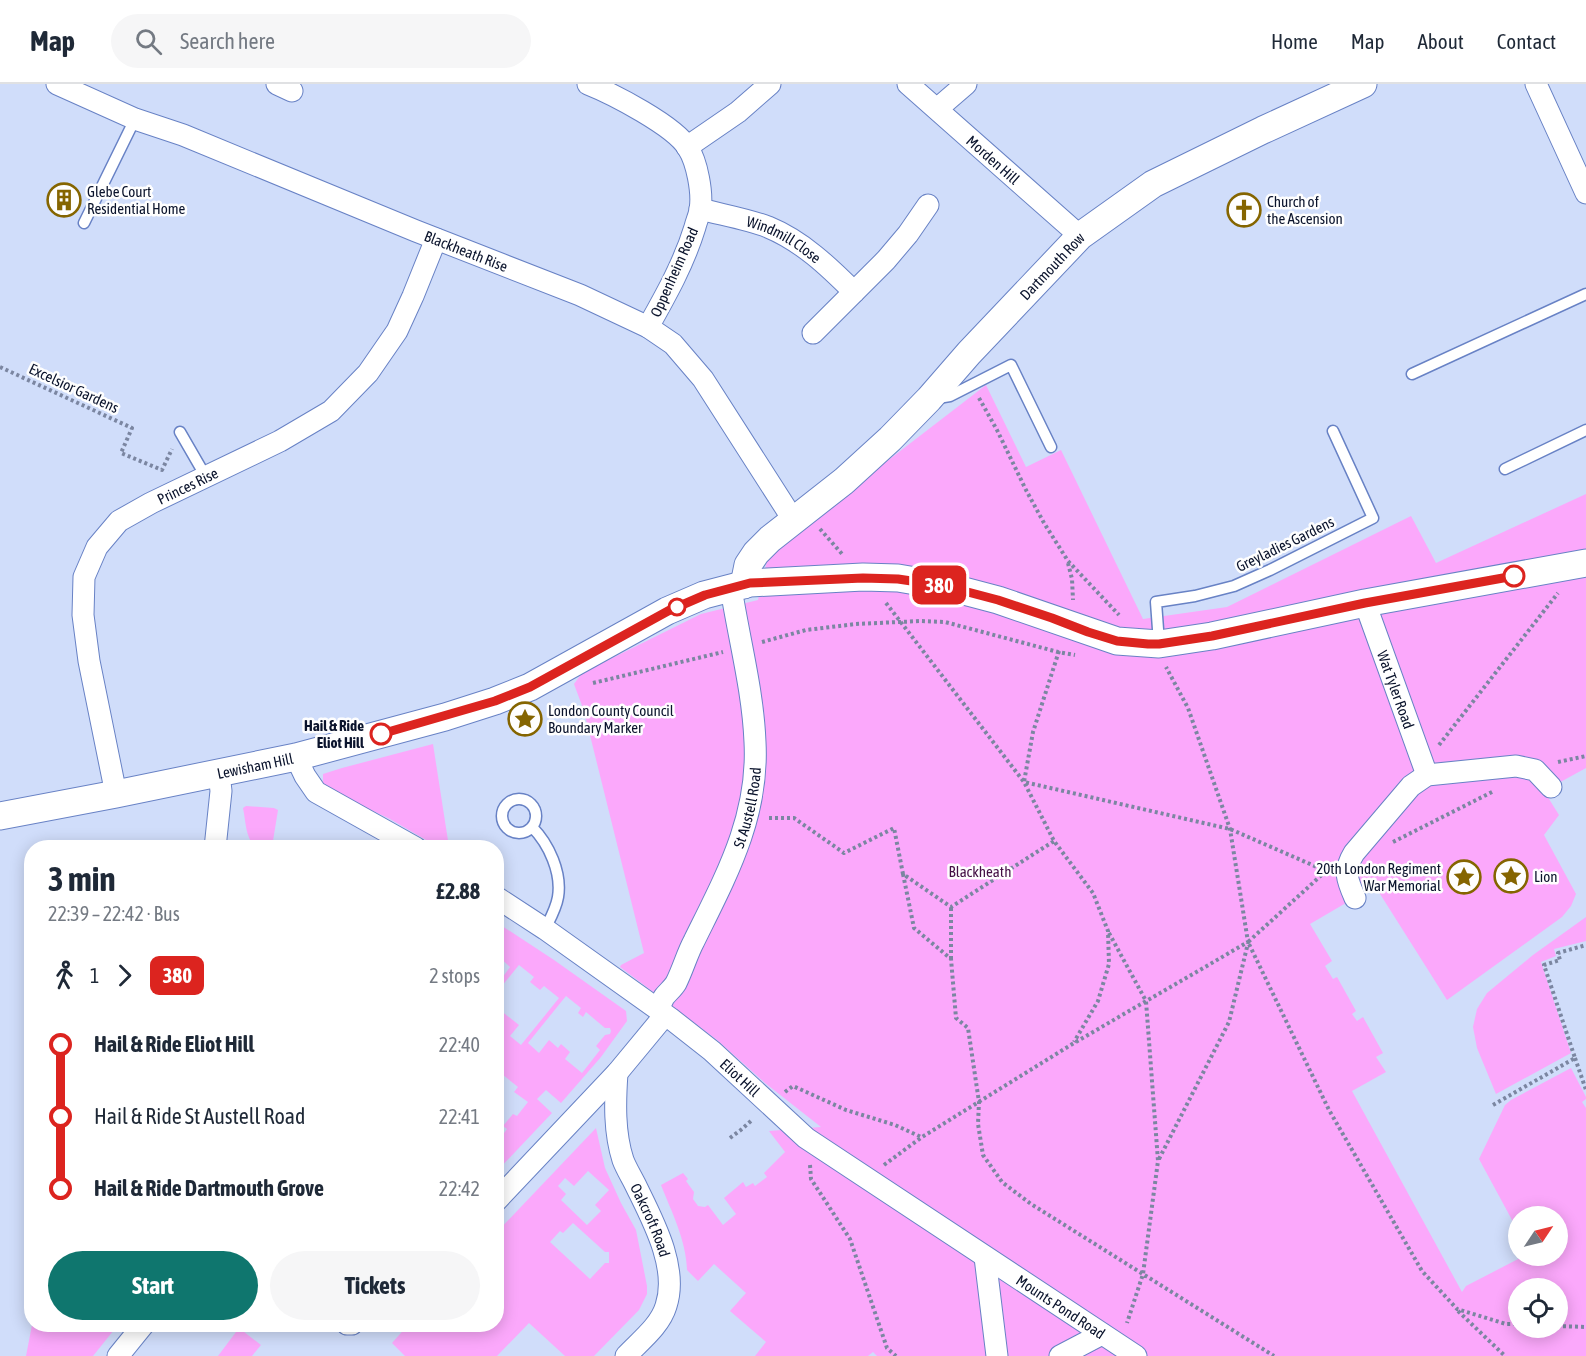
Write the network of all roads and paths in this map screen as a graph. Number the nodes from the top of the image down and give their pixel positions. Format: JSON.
{"nodes":[{"id":1,"x":57,"y":84,"type":"edge"},
{"id":2,"x":588,"y":84,"type":"edge"},
{"id":3,"x":908,"y":84,"type":"edge"},
{"id":4,"x":966,"y":84,"type":"edge"},
{"id":5,"x":1363,"y":84,"type":"edge"},
{"id":6,"x":1536,"y":84,"type":"edge"},
{"id":7,"x":763,"y":87,"type":"edge"},
{"id":8,"x":937,"y":109,"type":"junction"},
{"id":9,"x":135,"y":119,"type":"junction"},
{"id":10,"x":687,"y":147,"type":"junction"},
{"id":11,"x":1586,"y":194,"type":"edge"},
{"id":12,"x":928,"y":205,"type":"dead end"},
{"id":13,"x":700,"y":209,"type":"junction"},
{"id":14,"x":84,"y":223,"type":"dead end"},
{"id":15,"x":1080,"y":236,"type":"junction"},
{"id":16,"x":436,"y":239,"type":"junction"},
{"id":17,"x":854,"y":292,"type":"junction"},
{"id":18,"x":1586,"y":294,"type":"edge"},
{"id":19,"x":648,"y":327,"type":"junction"},
{"id":20,"x":813,"y":333,"type":"dead end"},
{"id":21,"x":0,"y":367,"type":"edge"},
{"id":22,"x":1412,"y":374,"type":"dead end"},
{"id":23,"x":972,"y":385,"type":"junction"},
{"id":24,"x":929,"y":399,"type":"junction"},
{"id":25,"x":1586,"y":430,"type":"edge"},
{"id":26,"x":1333,"y":431,"type":"dead end"},
{"id":27,"x":180,"y":432,"type":"joint"},
{"id":28,"x":1051,"y":447,"type":"dead end"},
{"id":29,"x":1505,"y":469,"type":"dead end"},
{"id":30,"x":206,"y":477,"type":"junction"},
{"id":31,"x":794,"y":521,"type":"junction"},
{"id":32,"x":1068,"y":561,"type":"junction"},
{"id":33,"x":1586,"y":563,"type":"edge"},
{"id":34,"x":863,"y":578,"type":"junction"},
{"id":35,"x":1564,"y":585,"type":"dead end"},
{"id":36,"x":737,"y":587,"type":"junction"},
{"id":37,"x":1365,"y":603,"type":"junction"},
{"id":38,"x":1068,"y":624,"type":"junction"},
{"id":39,"x":1153,"y":644,"type":"junction"},
{"id":40,"x":1586,"y":756,"type":"edge"},
{"id":41,"x":296,"y":757,"type":"junction"},
{"id":42,"x":1425,"y":770,"type":"junction"},
{"id":43,"x":1535,"y":770,"type":"junction"},
{"id":44,"x":219,"y":774,"type":"junction"},
{"id":45,"x":1024,"y":782,"type":"junction"},
{"id":46,"x":1551,"y":786,"type":"dead end"},
{"id":47,"x":1501,"y":788,"type":"dead end"},
{"id":48,"x":116,"y":794,"type":"junction"},
{"id":49,"x":0,"y":816,"type":"edge"},
{"id":50,"x":748,"y":818,"type":"junction"},
{"id":51,"x":532,"y":827,"type":"dead end"},
{"id":52,"x":1230,"y":829,"type":"junction"},
{"id":53,"x":216,"y":840,"type":"edge"},
{"id":54,"x":402,"y":840,"type":"edge"},
{"id":55,"x":1054,"y":841,"type":"junction"},
{"id":56,"x":1384,"y":846,"type":"dead end"},
{"id":57,"x":1347,"y":865,"type":"junction"},
{"id":58,"x":1326,"y":871,"type":"junction"},
{"id":59,"x":903,"y":874,"type":"junction"},
{"id":60,"x":1354,"y":898,"type":"dead end"},
{"id":61,"x":504,"y":902,"type":"edge"},
{"id":62,"x":951,"y":907,"type":"junction"},
{"id":63,"x":545,"y":928,"type":"junction"},
{"id":64,"x":1108,"y":931,"type":"junction"},
{"id":65,"x":1248,"y":942,"type":"junction"},
{"id":66,"x":1586,"y":945,"type":"edge"},
{"id":67,"x":951,"y":959,"type":"junction"},
{"id":68,"x":1146,"y":1001,"type":"junction"},
{"id":69,"x":661,"y":1012,"type":"junction"},
{"id":70,"x":1074,"y":1043,"type":"junction"},
{"id":71,"x":1575,"y":1058,"type":"junction"},
{"id":72,"x":617,"y":1073,"type":"junction"},
{"id":73,"x":1586,"y":1090,"type":"edge"},
{"id":74,"x":784,"y":1093,"type":"dead end"},
{"id":75,"x":979,"y":1102,"type":"junction"},
{"id":76,"x":1493,"y":1105,"type":"dead end"},
{"id":77,"x":754,"y":1118,"type":"dead end"},
{"id":78,"x":922,"y":1137,"type":"junction"},
{"id":79,"x":730,"y":1138,"type":"dead end"},
{"id":80,"x":809,"y":1155,"type":"dead end"},
{"id":81,"x":1158,"y":1161,"type":"junction"},
{"id":82,"x":875,"y":1171,"type":"dead end"},
{"id":83,"x":504,"y":1193,"type":"edge"},
{"id":84,"x":985,"y":1257,"type":"junction"},
{"id":85,"x":1143,"y":1274,"type":"junction"},
{"id":86,"x":1457,"y":1309,"type":"junction"},
{"id":87,"x":1508,"y":1324,"type":"edge"},
{"id":88,"x":1568,"y":1326,"type":"edge"},
{"id":89,"x":1586,"y":1327,"type":"edge"},
{"id":90,"x":138,"y":1332,"type":"edge"},
{"id":91,"x":1119,"y":1345,"type":"edge"},
{"id":92,"x":118,"y":1356,"type":"edge"},
{"id":93,"x":626,"y":1356,"type":"edge"},
{"id":94,"x":896,"y":1356,"type":"edge"},
{"id":95,"x":997,"y":1356,"type":"edge"},
{"id":96,"x":1060,"y":1356,"type":"edge"},
{"id":97,"x":1274,"y":1356,"type":"edge"},
{"id":98,"x":1505,"y":1356,"type":"edge"}],
"edges":[{"from":1,"to":9,"type":"street","name":"Blackheath Rise"},
{"from":2,"to":10,"type":"street","name":"Oppenheim Road"},
{"from":3,"to":8,"type":"street","name":"Morden Hill"},
{"from":4,"to":8,"type":"street"},
{"from":5,"to":15,"type":"street","name":"Dartmouth Row"},
{"from":6,"to":11,"type":"street"},
{"from":7,"to":10,"type":"street"},
{"from":8,"to":15,"type":"street","name":"Morden Hill"},
{"from":9,"to":14,"type":"lane"},
{"from":9,"to":16,"type":"street","name":"Blackheath Rise"},
{"from":10,"to":13,"type":"street","name":"Oppenheim Road"},
{"from":12,"to":17,"type":"street"},
{"from":13,"to":17,"type":"street","name":"Windmill Close"},
{"from":13,"to":19,"type":"street","name":"Oppenheim Road"},
{"from":15,"to":24,"type":"street","name":"Dartmouth Row"},
{"from":16,"to":19,"type":"street","name":"Blackheath Rise"},
{"from":16,"to":30,"type":"street","name":"Princes Rise"},
{"from":17,"to":20,"type":"street"},
{"from":18,"to":22,"type":"lane"},
{"from":19,"to":31,"type":"street","name":"Blackheath Rise"},
{"from":21,"to":27,"type":"path","name":"Excelsior Gardens"},
{"from":23,"to":24,"type":"lane"},
{"from":23,"to":28,"type":"lane"},
{"from":23,"to":32,"type":"path"},
{"from":24,"to":31,"type":"street","name":"Dartmouth Row"},
{"from":25,"to":29,"type":"lane"},
{"from":26,"to":39,"type":"lane","name":"Greyladies Gardens"},
{"from":27,"to":30,"type":"lane"},
{"from":30,"to":48,"type":"street","name":"Princes Rise"},
{"from":31,"to":34,"type":"path"},
{"from":31,"to":36,"type":"street"},
{"from":32,"to":38,"type":"path"},
{"from":32,"to":39,"type":"path"},
{"from":33,"to":37,"type":"street"},
{"from":34,"to":36,"type":"street"},
{"from":34,"to":38,"type":"street"},
{"from":34,"to":45,"type":"path"},
{"from":35,"to":42,"type":"path"},
{"from":36,"to":41,"type":"street","name":"Lewisham Hill"},
{"from":36,"to":50,"type":"street","name":"St Austell Road"},
{"from":37,"to":39,"type":"street"},
{"from":37,"to":42,"type":"street","name":"Wat Tyler Road"},
{"from":38,"to":39,"type":"street"},
{"from":38,"to":45,"type":"path"},
{"from":39,"to":52,"type":"path"},
{"from":40,"to":43,"type":"path"},
{"from":41,"to":44,"type":"street","name":"Lewisham Hill"},
{"from":41,"to":54,"type":"street"},
{"from":42,"to":43,"type":"street"},
{"from":42,"to":57,"type":"street"},
{"from":43,"to":46,"type":"street"},
{"from":44,"to":48,"type":"street","name":"Lewisham Hill"},
{"from":44,"to":53,"type":"street"},
{"from":45,"to":52,"type":"path"},
{"from":45,"to":55,"type":"path"},
{"from":47,"to":56,"type":"path"},
{"from":48,"to":49,"type":"street","name":"Lewisham Hill"},
{"from":50,"to":59,"type":"path"},
{"from":50,"to":69,"type":"street","name":"St Austell Road"},
{"from":51,"to":63,"type":"lane"},
{"from":52,"to":58,"type":"path"},
{"from":52,"to":65,"type":"path"},
{"from":55,"to":62,"type":"path"},
{"from":55,"to":64,"type":"path"},
{"from":57,"to":58,"type":"path"},
{"from":57,"to":60,"type":"street"},
{"from":58,"to":65,"type":"path"},
{"from":59,"to":62,"type":"path"},
{"from":59,"to":67,"type":"path"},
{"from":61,"to":63,"type":"street","name":"Eliot Hill"},
{"from":62,"to":67,"type":"path"},
{"from":63,"to":69,"type":"street","name":"Eliot Hill"},
{"from":64,"to":68,"type":"path"},
{"from":64,"to":70,"type":"path"},
{"from":65,"to":68,"type":"path"},
{"from":65,"to":81,"type":"path"},
{"from":65,"to":86,"type":"path"},
{"from":66,"to":71,"type":"path"},
{"from":67,"to":75,"type":"path"},
{"from":68,"to":70,"type":"path"},
{"from":68,"to":81,"type":"path"},
{"from":69,"to":72,"type":"street","name":"St Austell Road"},
{"from":69,"to":84,"type":"street","name":"Eliot Hill"},
{"from":70,"to":75,"type":"path"},
{"from":71,"to":73,"type":"path"},
{"from":71,"to":76,"type":"path"},
{"from":72,"to":83,"type":"street","name":"St Austell Road"},
{"from":72,"to":93,"type":"street","name":"Oakcroft Road"},
{"from":74,"to":78,"type":"path"},
{"from":75,"to":78,"type":"path"},
{"from":75,"to":85,"type":"path"},
{"from":77,"to":79,"type":"path"},
{"from":78,"to":82,"type":"path"},
{"from":80,"to":94,"type":"path"},
{"from":81,"to":85,"type":"path"},
{"from":84,"to":91,"type":"street","name":"Mounts Pond Road"},
{"from":84,"to":95,"type":"street"},
{"from":85,"to":91,"type":"path"},
{"from":85,"to":97,"type":"path"},
{"from":86,"to":87,"type":"path"},
{"from":86,"to":98,"type":"path"},
{"from":88,"to":89,"type":"path"},
{"from":90,"to":92,"type":"street"},
{"from":91,"to":96,"type":"street"}]}
